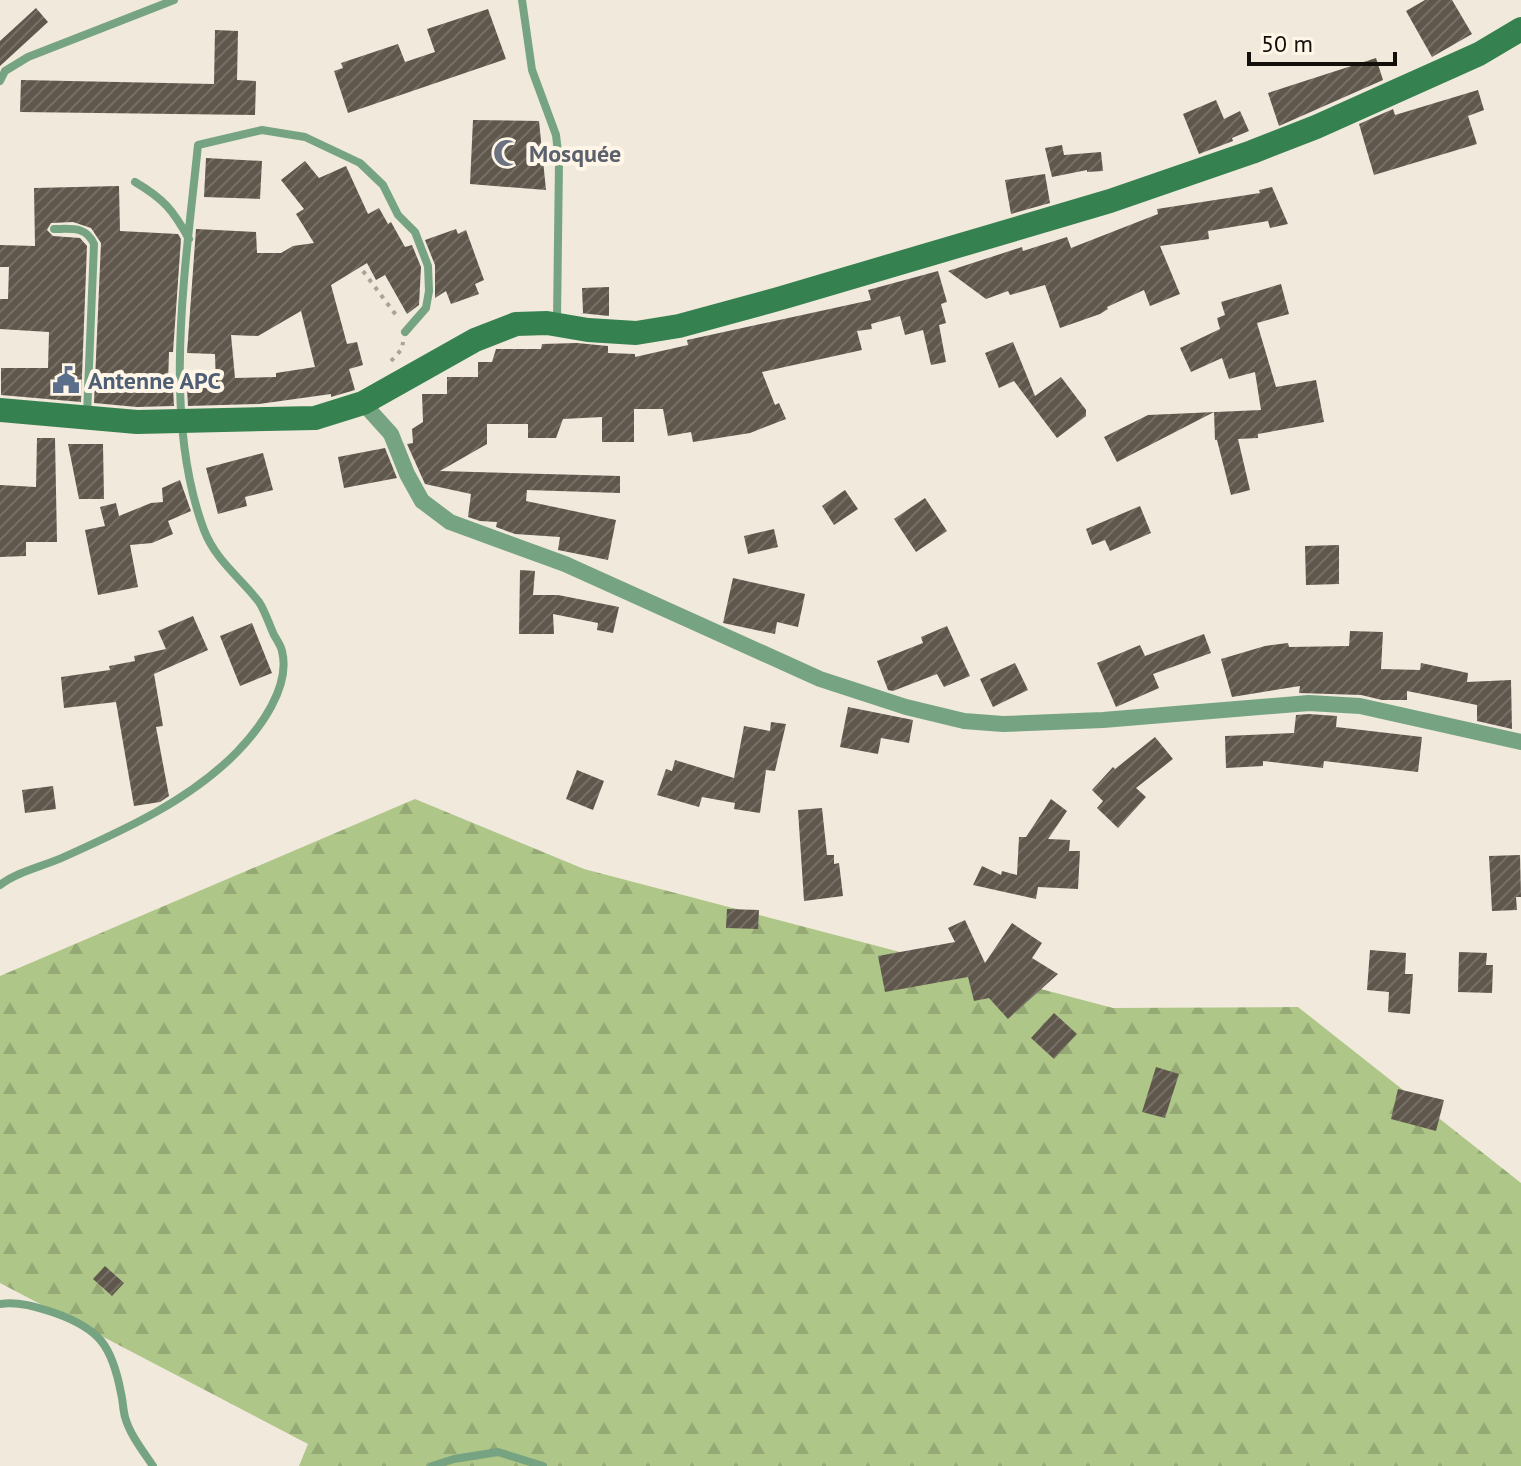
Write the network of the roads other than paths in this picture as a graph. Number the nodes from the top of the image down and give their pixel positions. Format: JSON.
{"nodes":[{"id":1,"x":174,"y":0,"type":"edge"},
{"id":2,"x":523,"y":0,"type":"edge"},
{"id":3,"x":1521,"y":29,"type":"edge"},
{"id":4,"x":0,"y":81,"type":"edge"},
{"id":5,"x":135,"y":182,"type":"dead end"},
{"id":6,"x":54,"y":229,"type":"dead end"},
{"id":7,"x":189,"y":239,"type":"junction"},
{"id":8,"x":557,"y":325,"type":"junction"},
{"id":9,"x":405,"y":332,"type":"road end"},
{"id":10,"x":363,"y":403,"type":"junction"},
{"id":11,"x":0,"y":410,"type":"edge"},
{"id":12,"x":87,"y":416,"type":"junction"},
{"id":13,"x":183,"y":422,"type":"junction"},
{"id":14,"x":1521,"y":742,"type":"edge"},
{"id":15,"x":0,"y":885,"type":"edge"},
{"id":16,"x":0,"y":1304,"type":"edge"},
{"id":17,"x":153,"y":1466,"type":"edge"},
{"id":18,"x":432,"y":1466,"type":"edge"},
{"id":19,"x":543,"y":1466,"type":"edge"}],
"edges":[{"from":1,"to":4,"type":"lane"},
{"from":2,"to":8,"type":"lane"},
{"from":3,"to":8,"type":"street"},
{"from":5,"to":7,"type":"lane"},
{"from":6,"to":12,"type":"lane"},
{"from":7,"to":9,"type":"lane"},
{"from":7,"to":13,"type":"lane"},
{"from":8,"to":10,"type":"street"},
{"from":10,"to":13,"type":"street"},
{"from":10,"to":14,"type":"street"},
{"from":11,"to":12,"type":"street"},
{"from":12,"to":13,"type":"street"},
{"from":13,"to":15,"type":"lane"},
{"from":16,"to":17,"type":"lane"},
{"from":18,"to":19,"type":"lane"}]}
